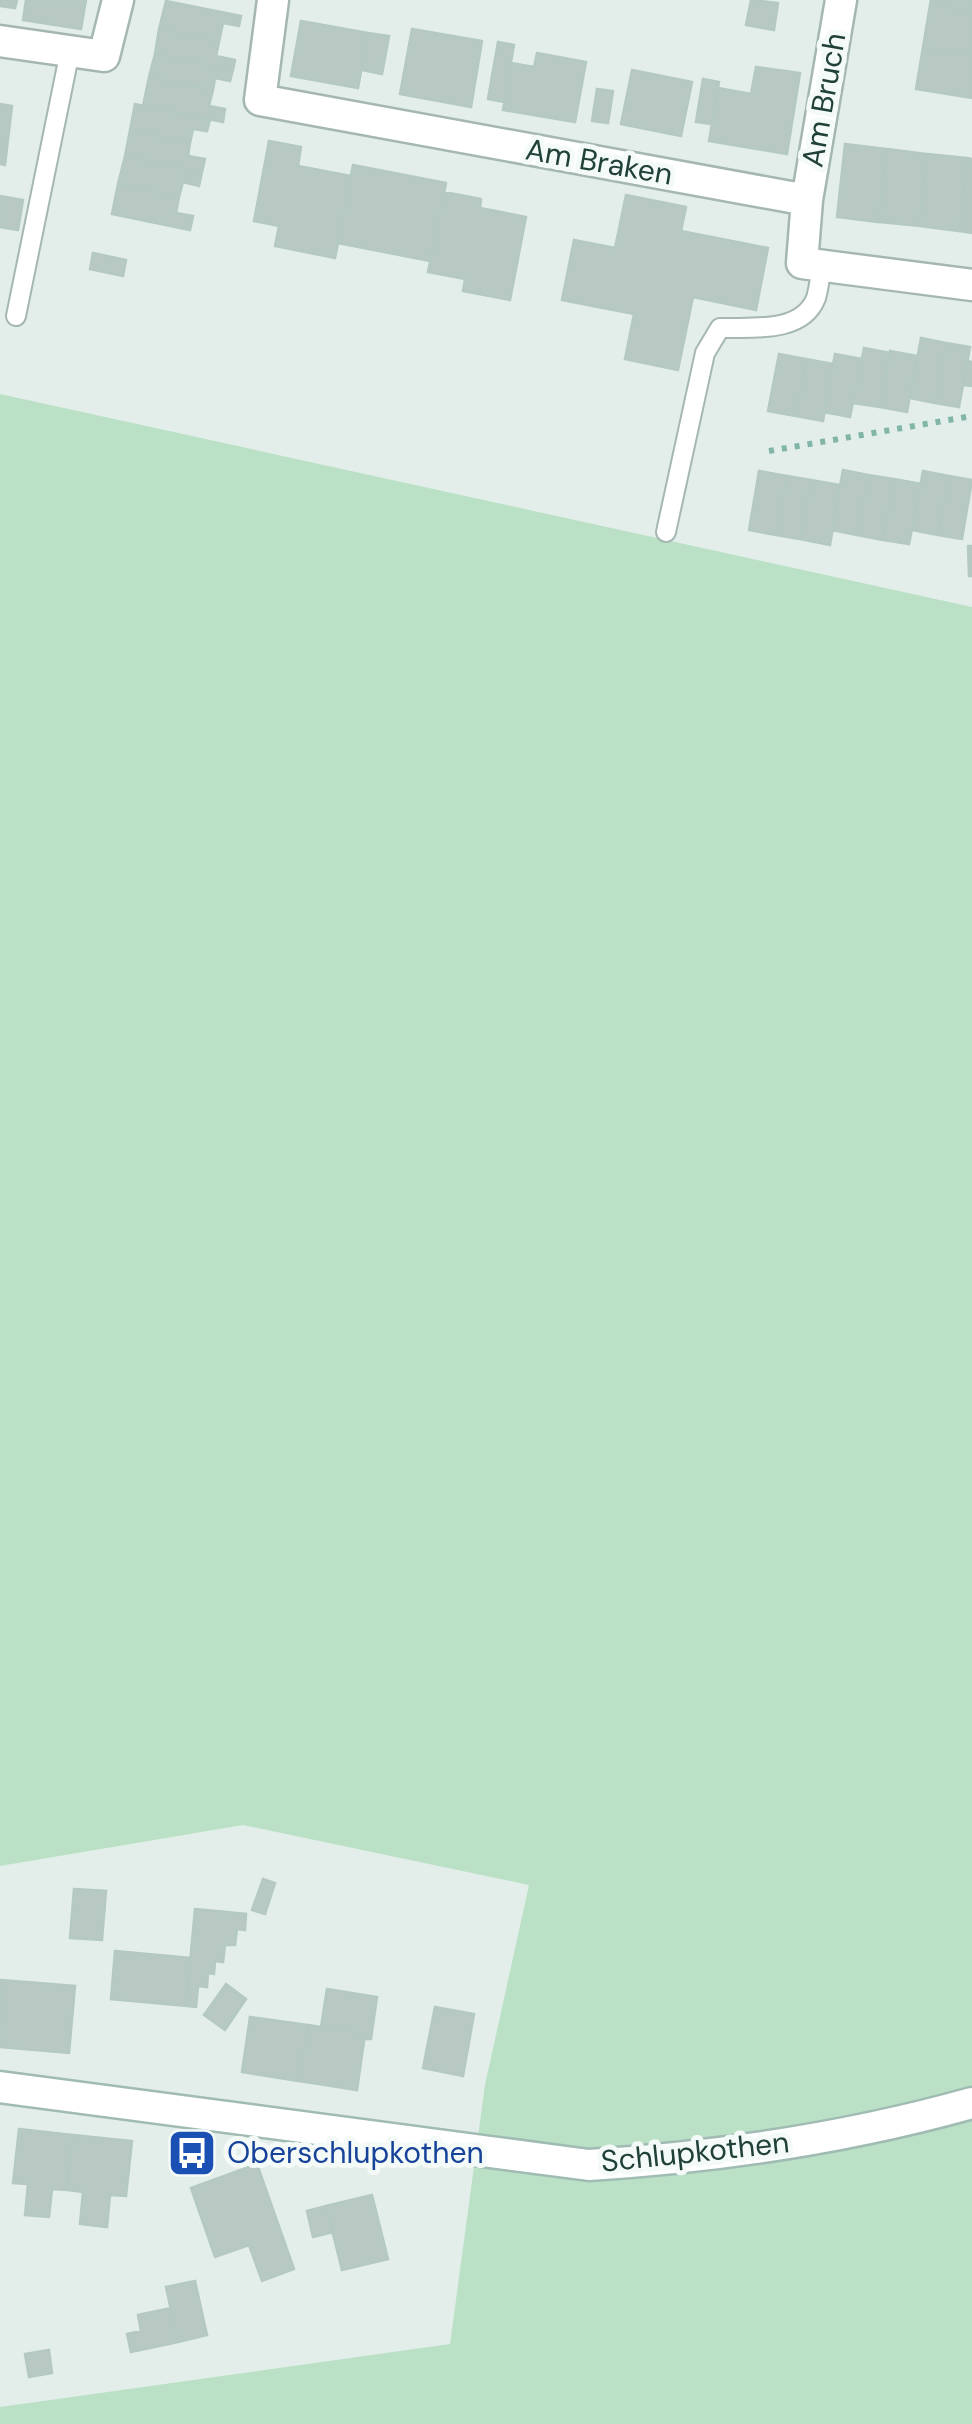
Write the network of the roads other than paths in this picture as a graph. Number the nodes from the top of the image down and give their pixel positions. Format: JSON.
{"nodes":[{"id":1,"x":118,"y":0,"type":"edge"},
{"id":2,"x":273,"y":0,"type":"edge"},
{"id":3,"x":840,"y":0,"type":"edge"},
{"id":4,"x":0,"y":41,"type":"edge"},
{"id":5,"x":70,"y":51,"type":"junction"},
{"id":6,"x":807,"y":200,"type":"junction"},
{"id":7,"x":822,"y":266,"type":"junction"},
{"id":8,"x":972,"y":285,"type":"edge"},
{"id":9,"x":16,"y":316,"type":"dead end"},
{"id":10,"x":666,"y":532,"type":"dead end"},
{"id":11,"x":0,"y":2087,"type":"edge"},
{"id":12,"x":972,"y":2104,"type":"edge"}],
"edges":[{"from":1,"to":5,"type":"street"},
{"from":2,"to":6,"type":"street","name":"Am Braken"},
{"from":3,"to":6,"type":"street","name":"Am Bruch"},
{"from":4,"to":5,"type":"street"},
{"from":5,"to":9,"type":"lane"},
{"from":6,"to":7,"type":"street"},
{"from":7,"to":8,"type":"street"},
{"from":7,"to":10,"type":"lane"},
{"from":11,"to":12,"type":"street","name":"Schlupkothen"}]}
